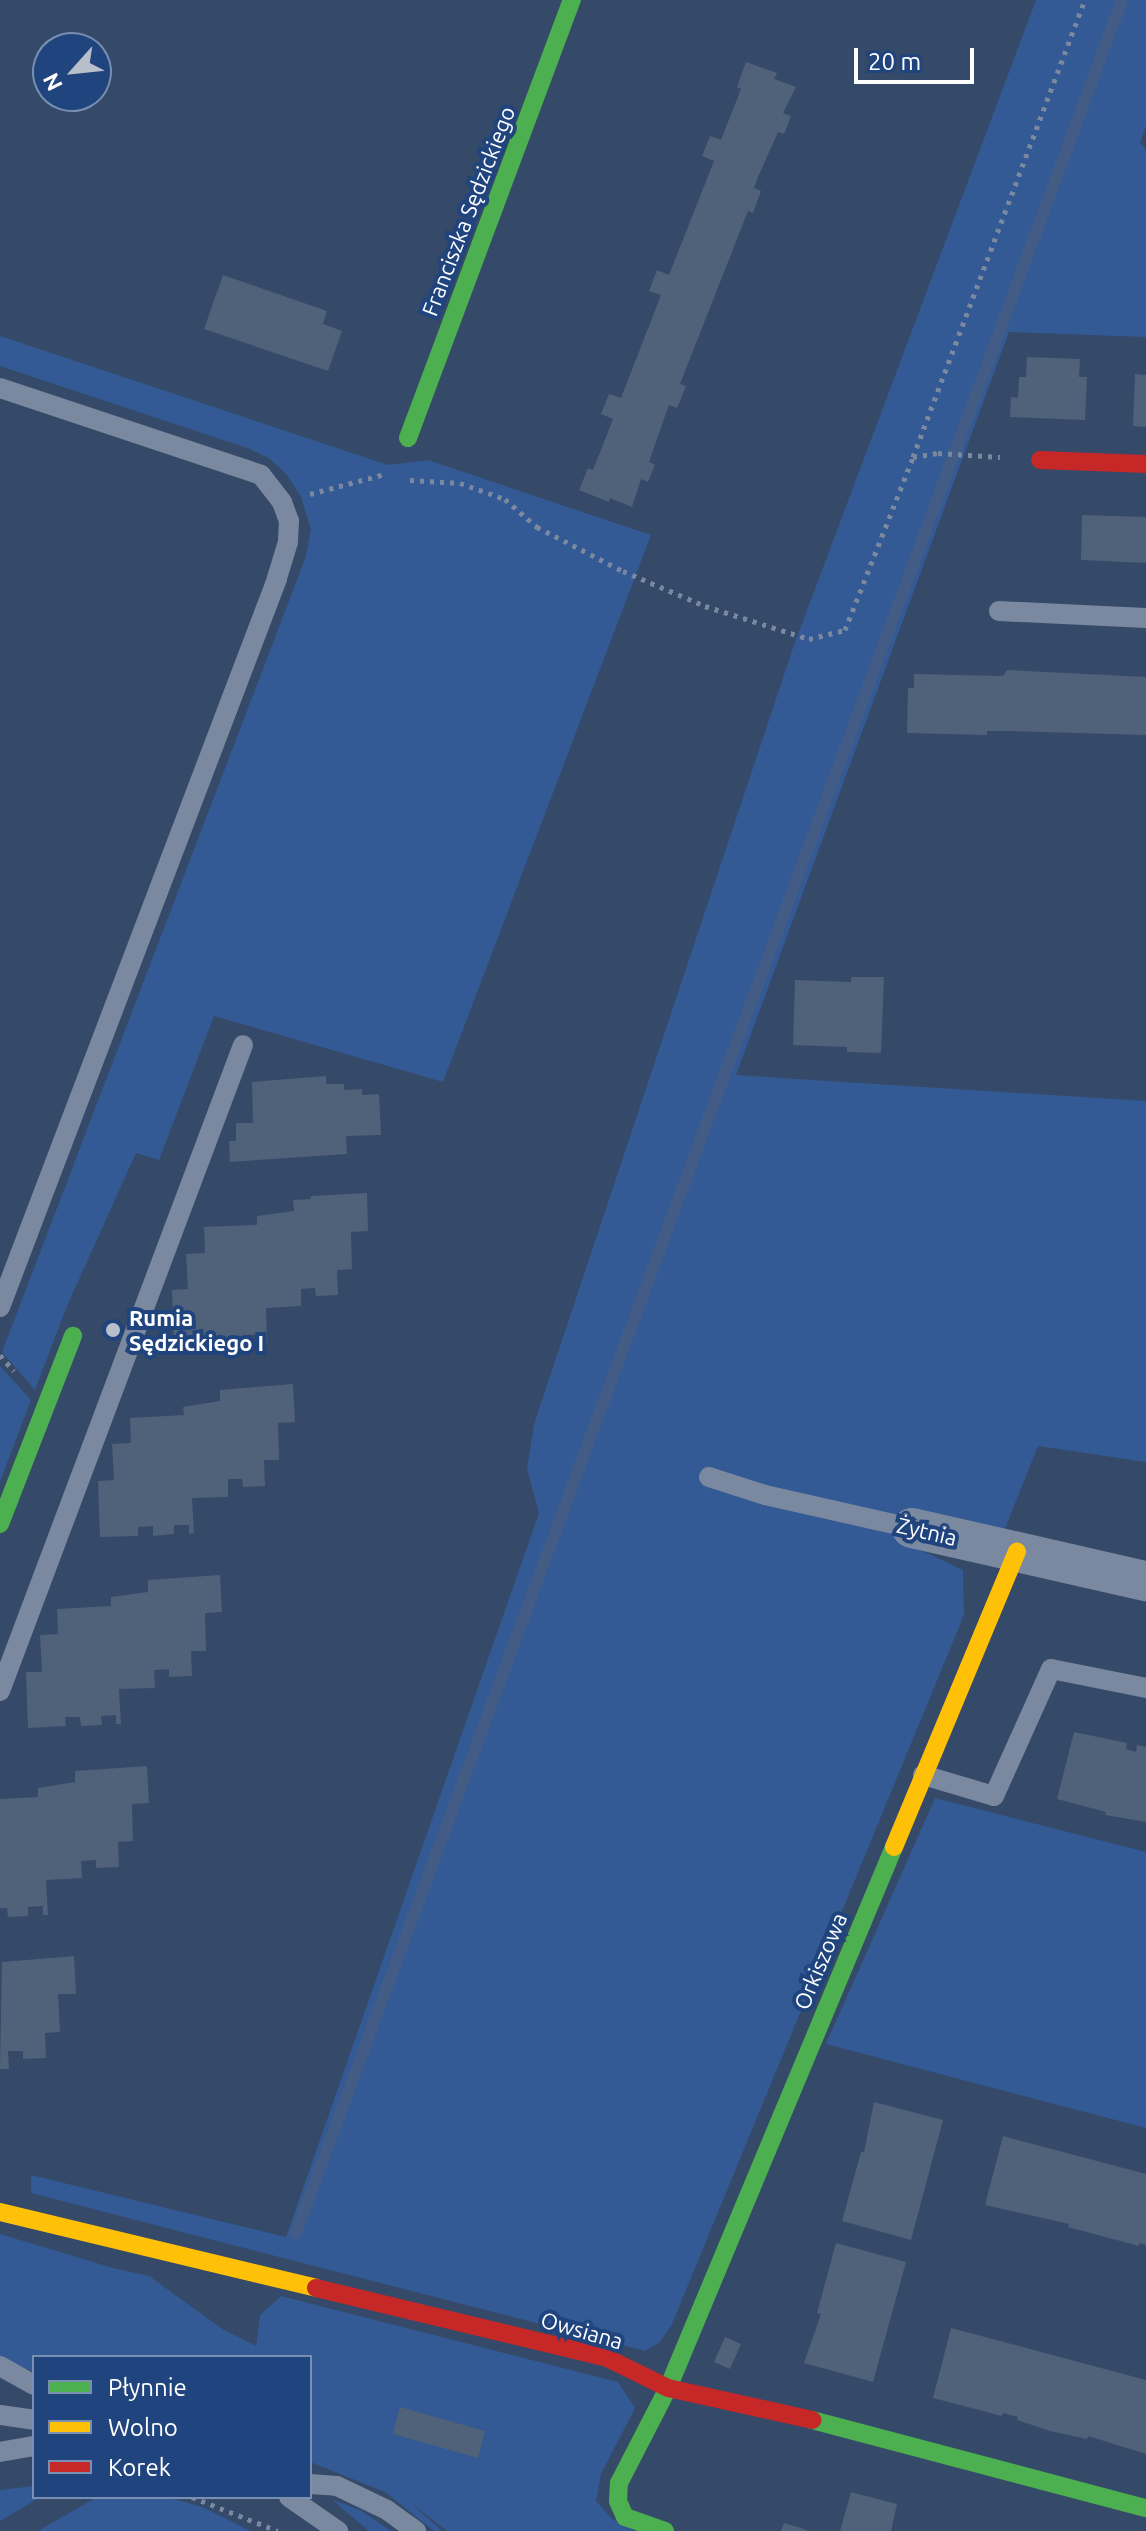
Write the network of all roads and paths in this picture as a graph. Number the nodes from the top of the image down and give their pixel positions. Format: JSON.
{"nodes":[{"id":1,"x":572,"y":0,"type":"edge"},
{"id":2,"x":1085,"y":0,"type":"edge"},
{"id":3,"x":0,"y":388,"type":"edge"},
{"id":4,"x":408,"y":438,"type":"dead end"},
{"id":5,"x":913,"y":457,"type":"junction"},
{"id":6,"x":1040,"y":460,"type":"joint"},
{"id":7,"x":1146,"y":464,"type":"edge"},
{"id":8,"x":390,"y":474,"type":"dead end"},
{"id":9,"x":400,"y":477,"type":"dead end"},
{"id":10,"x":282,"y":502,"type":"junction"},
{"id":11,"x":999,"y":611,"type":"dead end"},
{"id":12,"x":1146,"y":618,"type":"edge"},
{"id":13,"x":243,"y":1045,"type":"dead end"},
{"id":14,"x":0,"y":1307,"type":"edge"},
{"id":15,"x":73,"y":1336,"type":"dead end"},
{"id":16,"x":709,"y":1477,"type":"dead end"},
{"id":17,"x":0,"y":1524,"type":"edge"},
{"id":18,"x":912,"y":1528,"type":"joint"},
{"id":19,"x":1017,"y":1552,"type":"junction"},
{"id":20,"x":1146,"y":1581,"type":"edge"},
{"id":21,"x":1146,"y":1688,"type":"edge"},
{"id":22,"x":0,"y":1691,"type":"edge"},
{"id":23,"x":923,"y":1775,"type":"junction"},
{"id":24,"x":0,"y":2212,"type":"edge"},
{"id":25,"x":0,"y":2366,"type":"edge"},
{"id":26,"x":32,"y":2384,"type":"edge"},
{"id":27,"x":668,"y":2388,"type":"junction"},
{"id":28,"x":0,"y":2415,"type":"edge"},
{"id":29,"x":32,"y":2420,"type":"edge"},
{"id":30,"x":32,"y":2446,"type":"edge"},
{"id":31,"x":0,"y":2452,"type":"edge"},
{"id":32,"x":312,"y":2484,"type":"edge"},
{"id":33,"x":197,"y":2499,"type":"edge"},
{"id":34,"x":292,"y":2499,"type":"edge"},
{"id":35,"x":1146,"y":2508,"type":"edge"},
{"id":36,"x":278,"y":2531,"type":"edge"},
{"id":37,"x":338,"y":2531,"type":"edge"},
{"id":38,"x":416,"y":2531,"type":"edge"},
{"id":39,"x":665,"y":2531,"type":"edge"}],
"edges":[{"from":1,"to":4,"type":"street","name":"Franciszka Sędzickiego"},
{"from":2,"to":5,"type":"path"},
{"from":3,"to":10,"type":"lane"},
{"from":5,"to":6,"type":"path"},
{"from":5,"to":9,"type":"path"},
{"from":6,"to":7,"type":"street"},
{"from":8,"to":10,"type":"path"},
{"from":10,"to":14,"type":"lane"},
{"from":11,"to":12,"type":"lane"},
{"from":13,"to":22,"type":"lane"},
{"from":15,"to":17,"type":"street"},
{"from":16,"to":18,"type":"lane","name":"Żytnia"},
{"from":18,"to":19,"type":"street","name":"Żytnia"},
{"from":19,"to":20,"type":"street","name":"Żytnia"},
{"from":19,"to":23,"type":"street","name":"Orkiszowa"},
{"from":21,"to":23,"type":"lane"},
{"from":23,"to":27,"type":"street","name":"Orkiszowa"},
{"from":24,"to":27,"type":"street","name":"Owsiana"},
{"from":25,"to":26,"type":"lane"},
{"from":27,"to":35,"type":"street","name":"Owsiana"},
{"from":27,"to":39,"type":"street","name":"Orkiszowa"},
{"from":28,"to":29,"type":"lane"},
{"from":30,"to":31,"type":"lane"},
{"from":32,"to":38,"type":"lane"},
{"from":33,"to":36,"type":"path"},
{"from":34,"to":37,"type":"lane"}]}
